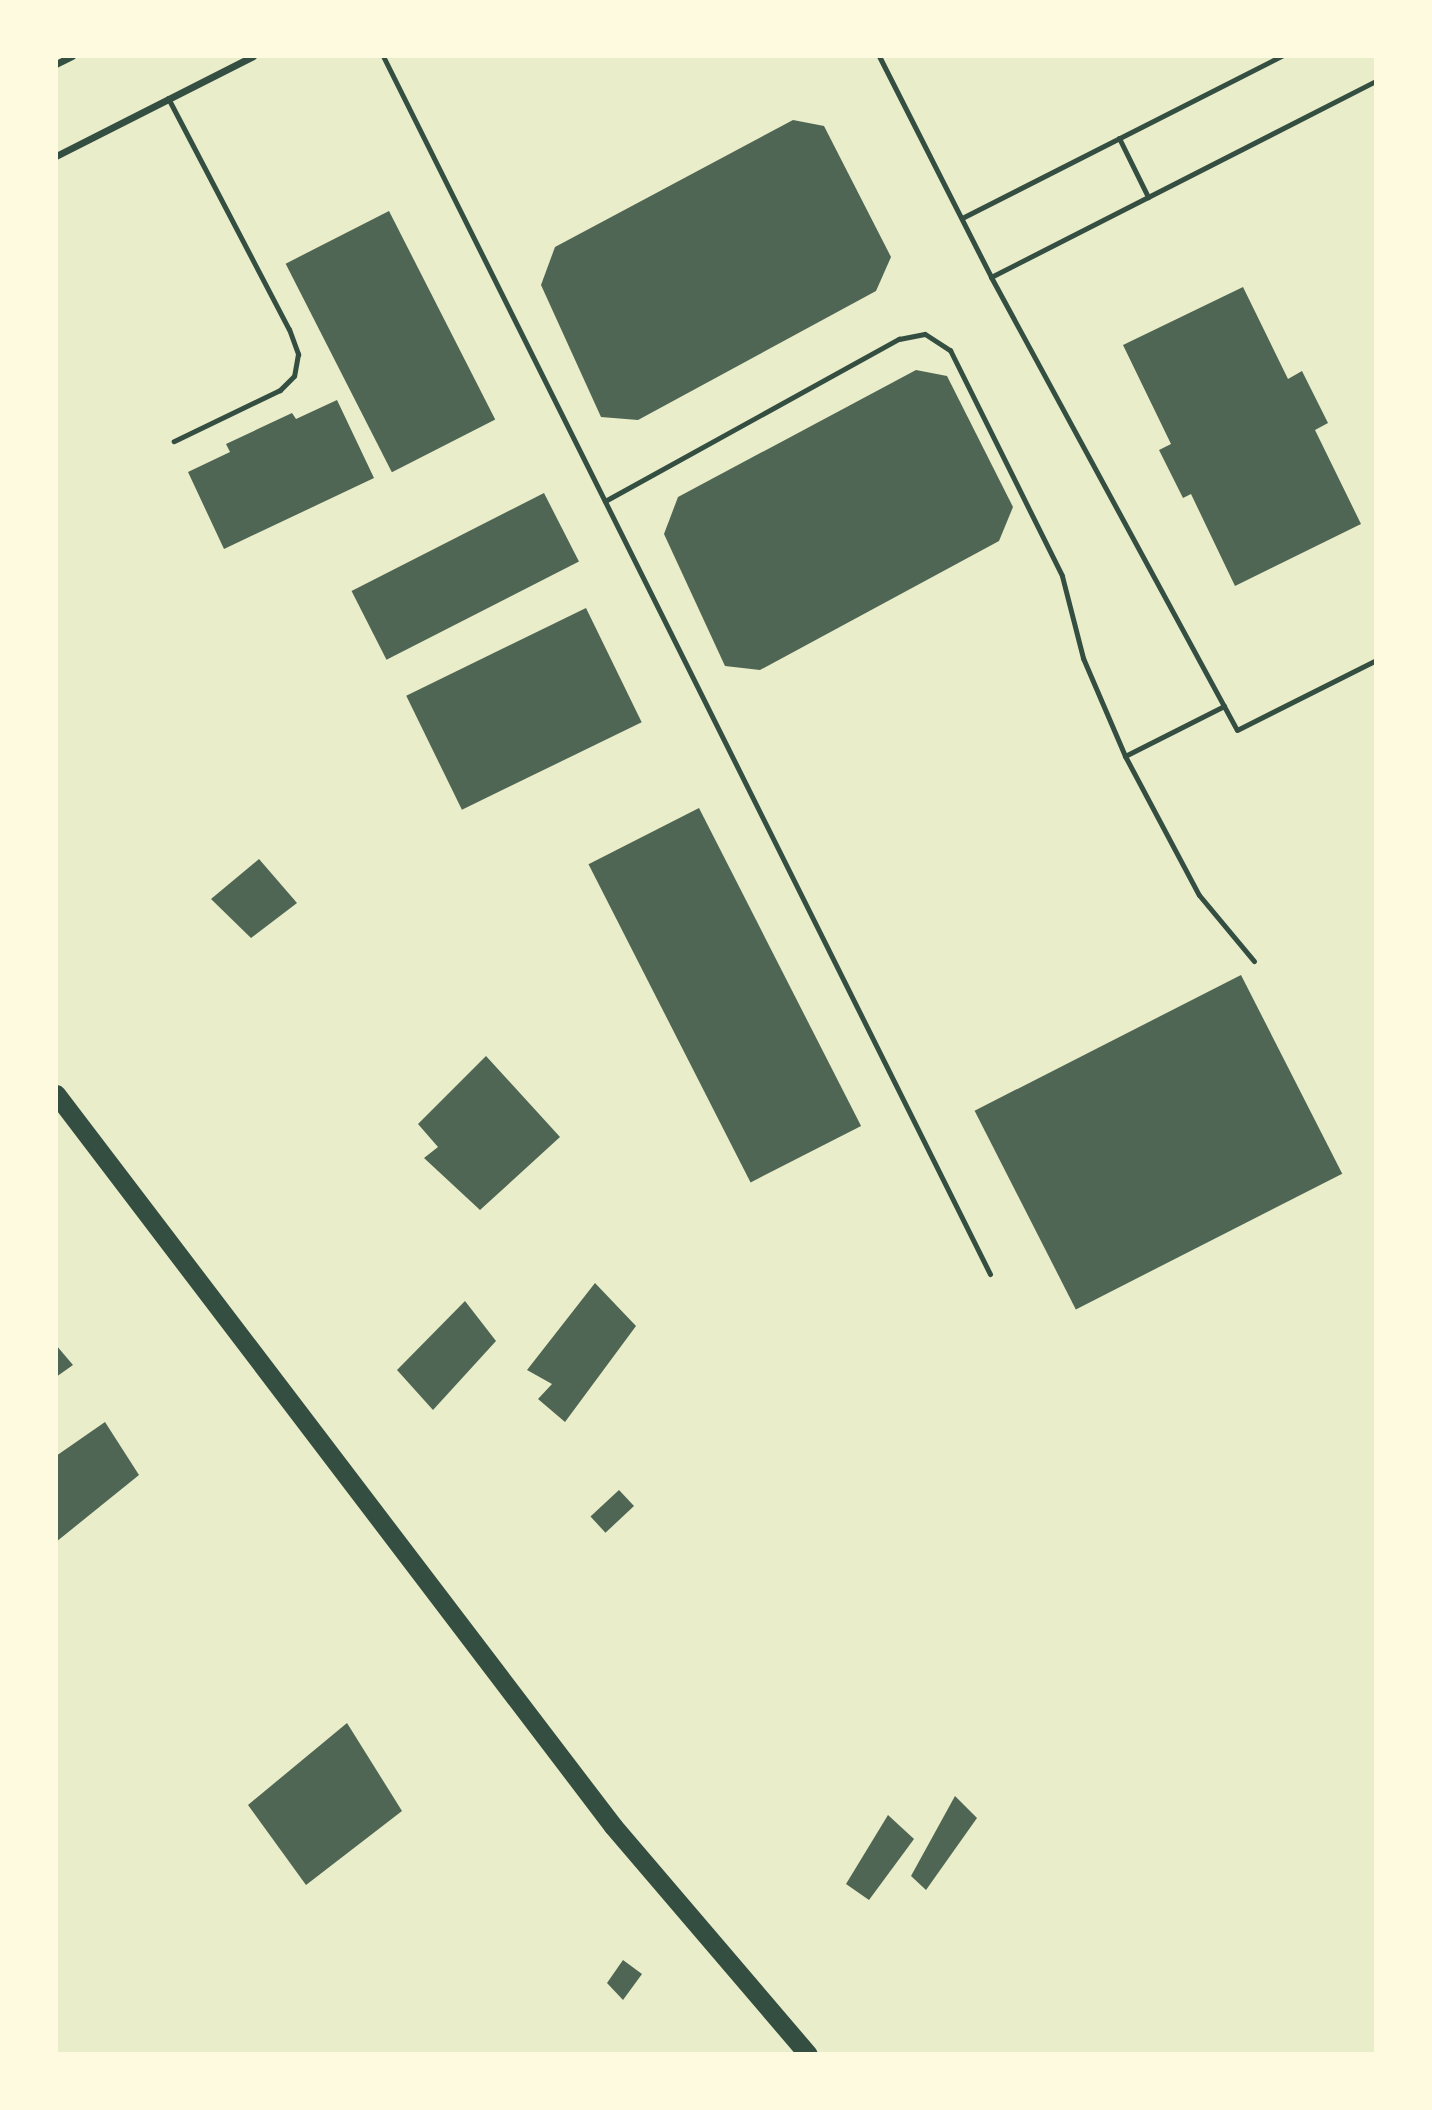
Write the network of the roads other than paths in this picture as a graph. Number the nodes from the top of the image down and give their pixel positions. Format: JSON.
{"nodes":[{"id":1,"x":72,"y":56,"type":"edge"},
{"id":2,"x":253,"y":56,"type":"edge"},
{"id":3,"x":383,"y":56,"type":"edge"},
{"id":4,"x":880,"y":56,"type":"edge"},
{"id":5,"x":1282,"y":56,"type":"edge"},
{"id":6,"x":56,"y":64,"type":"edge"},
{"id":7,"x":1376,"y":81,"type":"edge"},
{"id":8,"x":168,"y":98,"type":"junction"},
{"id":9,"x":1119,"y":138,"type":"junction"},
{"id":10,"x":56,"y":156,"type":"edge"},
{"id":11,"x":1148,"y":197,"type":"junction"},
{"id":12,"x":962,"y":218,"type":"junction"},
{"id":13,"x":991,"y":276,"type":"junction"},
{"id":14,"x":174,"y":441,"type":"dead end"},
{"id":15,"x":605,"y":501,"type":"junction"},
{"id":16,"x":1376,"y":660,"type":"edge"},
{"id":17,"x":1224,"y":706,"type":"junction"},
{"id":18,"x":1125,"y":756,"type":"junction"},
{"id":19,"x":1254,"y":961,"type":"dead end"},
{"id":20,"x":56,"y":1094,"type":"edge"},
{"id":21,"x":990,"y":1274,"type":"dead end"},
{"id":22,"x":808,"y":2054,"type":"edge"}],
"edges":[{"from":1,"to":6,"type":"street"},
{"from":2,"to":8,"type":"street"},
{"from":3,"to":15,"type":"lane"},
{"from":4,"to":12,"type":"lane"},
{"from":5,"to":9,"type":"lane"},
{"from":7,"to":11,"type":"lane"},
{"from":8,"to":10,"type":"street"},
{"from":8,"to":14,"type":"lane"},
{"from":9,"to":11,"type":"lane"},
{"from":9,"to":12,"type":"lane"},
{"from":11,"to":13,"type":"lane"},
{"from":12,"to":13,"type":"lane"},
{"from":13,"to":17,"type":"lane"},
{"from":15,"to":18,"type":"lane"},
{"from":15,"to":21,"type":"lane"},
{"from":16,"to":17,"type":"lane"},
{"from":17,"to":18,"type":"lane"},
{"from":18,"to":19,"type":"lane"},
{"from":20,"to":22,"type":"highway"}]}
